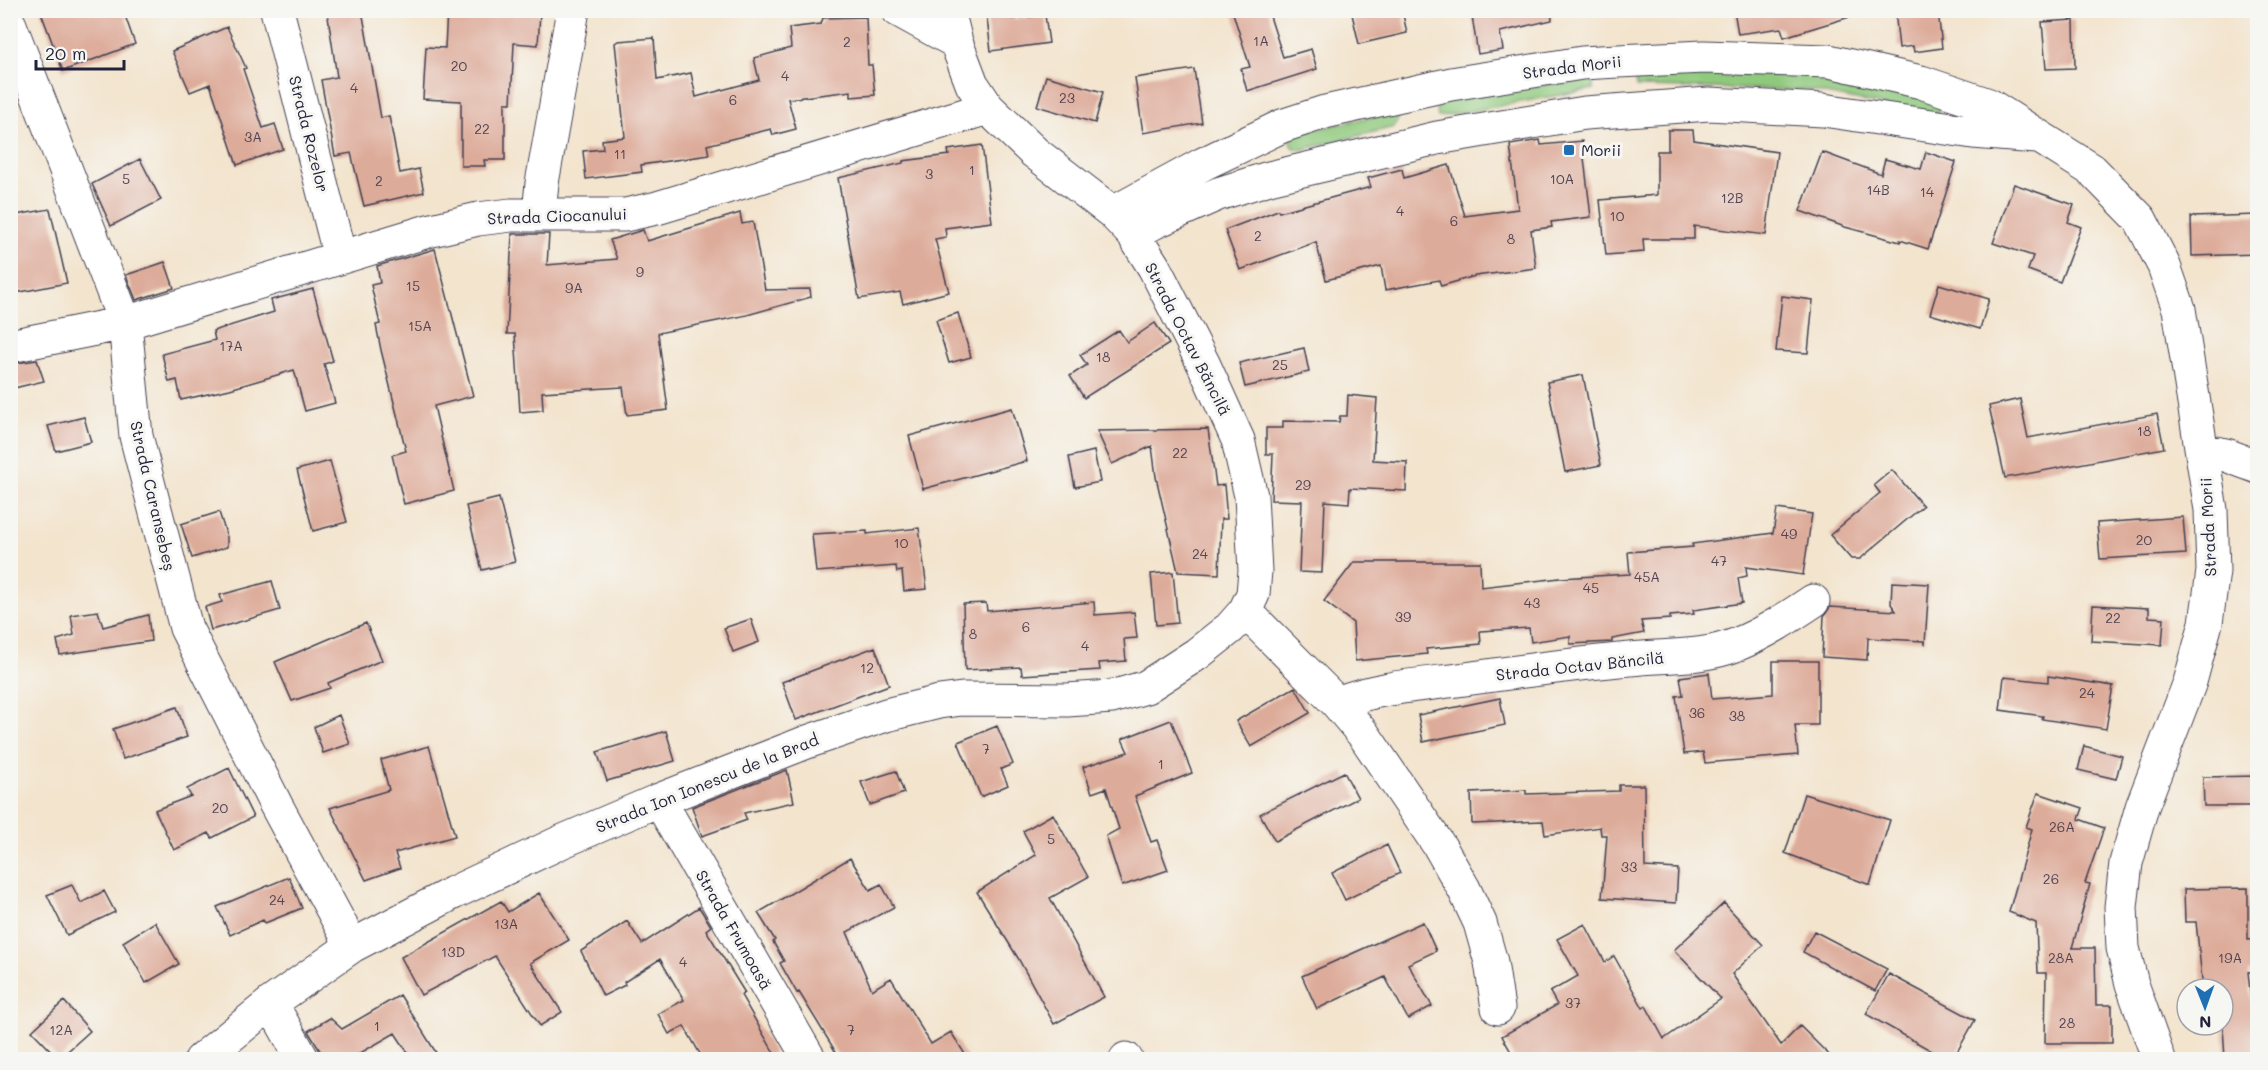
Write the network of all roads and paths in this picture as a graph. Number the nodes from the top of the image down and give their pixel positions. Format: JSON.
{"nodes":[{"id":1,"x":277,"y":10,"type":"edge"},
{"id":2,"x":573,"y":10,"type":"edge"},
{"id":3,"x":898,"y":10,"type":"edge"},
{"id":4,"x":948,"y":10,"type":"edge"},
{"id":5,"x":10,"y":25,"type":"edge"},
{"id":6,"x":956,"y":42,"type":"junction"},
{"id":7,"x":1618,"y":61,"type":"junction"},
{"id":8,"x":1416,"y":92,"type":"junction"},
{"id":9,"x":988,"y":108,"type":"junction"},
{"id":10,"x":1619,"y":111,"type":"junction"},
{"id":11,"x":2044,"y":138,"type":"junction"},
{"id":12,"x":1425,"y":140,"type":"junction"},
{"id":13,"x":539,"y":214,"type":"junction"},
{"id":14,"x":1123,"y":224,"type":"junction"},
{"id":15,"x":340,"y":257,"type":"junction"},
{"id":16,"x":125,"y":323,"type":"junction"},
{"id":17,"x":10,"y":346,"type":"edge"},
{"id":18,"x":2203,"y":450,"type":"junction"},
{"id":19,"x":2258,"y":466,"type":"edge"},
{"id":20,"x":1813,"y":601,"type":"dead end"},
{"id":21,"x":1245,"y":611,"type":"junction"},
{"id":22,"x":1337,"y":703,"type":"junction"},
{"id":23,"x":659,"y":800,"type":"junction"},
{"id":24,"x":352,"y":946,"type":"junction"},
{"id":25,"x":271,"y":1004,"type":"junction"},
{"id":26,"x":1498,"y":1008,"type":"dead end"},
{"id":27,"x":201,"y":1059,"type":"edge"},
{"id":28,"x":303,"y":1059,"type":"edge"},
{"id":29,"x":810,"y":1059,"type":"edge"},
{"id":30,"x":2159,"y":1059,"type":"edge"}],
"edges":[{"from":1,"to":15,"type":"street","name":"Strada Rozelor"},
{"from":2,"to":13,"type":"street"},
{"from":3,"to":6,"type":"street"},
{"from":4,"to":6,"type":"street","name":"Strada Octav Băncilă"},
{"from":5,"to":16,"type":"street","name":"Strada Caransebeș"},
{"from":6,"to":9,"type":"street","name":"Strada Octav Băncilă"},
{"from":7,"to":8,"type":"street","name":"Strada Morii"},
{"from":7,"to":10,"type":"street"},
{"from":7,"to":11,"type":"street","name":"Strada Morii"},
{"from":8,"to":12,"type":"street"},
{"from":8,"to":14,"type":"street","name":"Strada Morii"},
{"from":9,"to":13,"type":"street","name":"Strada Ciocanului"},
{"from":9,"to":14,"type":"street","name":"Strada Octav Băncilă"},
{"from":10,"to":11,"type":"street","name":"Strada Morii"},
{"from":10,"to":12,"type":"street","name":"Strada Morii"},
{"from":11,"to":18,"type":"street","name":"Strada Morii"},
{"from":12,"to":14,"type":"street","name":"Strada Morii"},
{"from":13,"to":15,"type":"street","name":"Strada Ciocanului"},
{"from":14,"to":21,"type":"street","name":"Strada Octav Băncilă"},
{"from":15,"to":16,"type":"street","name":"Strada Ciocanului"},
{"from":16,"to":17,"type":"street","name":"Strada Ciocanului"},
{"from":16,"to":24,"type":"street","name":"Strada Caransebeș"},
{"from":18,"to":19,"type":"street"},
{"from":18,"to":30,"type":"street","name":"Strada Morii"},
{"from":20,"to":22,"type":"street","name":"Strada Octav Băncilă"},
{"from":21,"to":22,"type":"street"},
{"from":21,"to":23,"type":"street","name":"Strada Ion Ionescu de la Brad"},
{"from":22,"to":26,"type":"street"},
{"from":23,"to":24,"type":"street","name":"Strada Ion Ionescu de la Brad"},
{"from":23,"to":29,"type":"street","name":"Strada Frumoasă"},
{"from":24,"to":25,"type":"street","name":"Strada Ion Ionescu de la Brad"},
{"from":25,"to":27,"type":"street","name":"Strada Ion Ionescu de la Brad"},
{"from":25,"to":28,"type":"street"}]}
